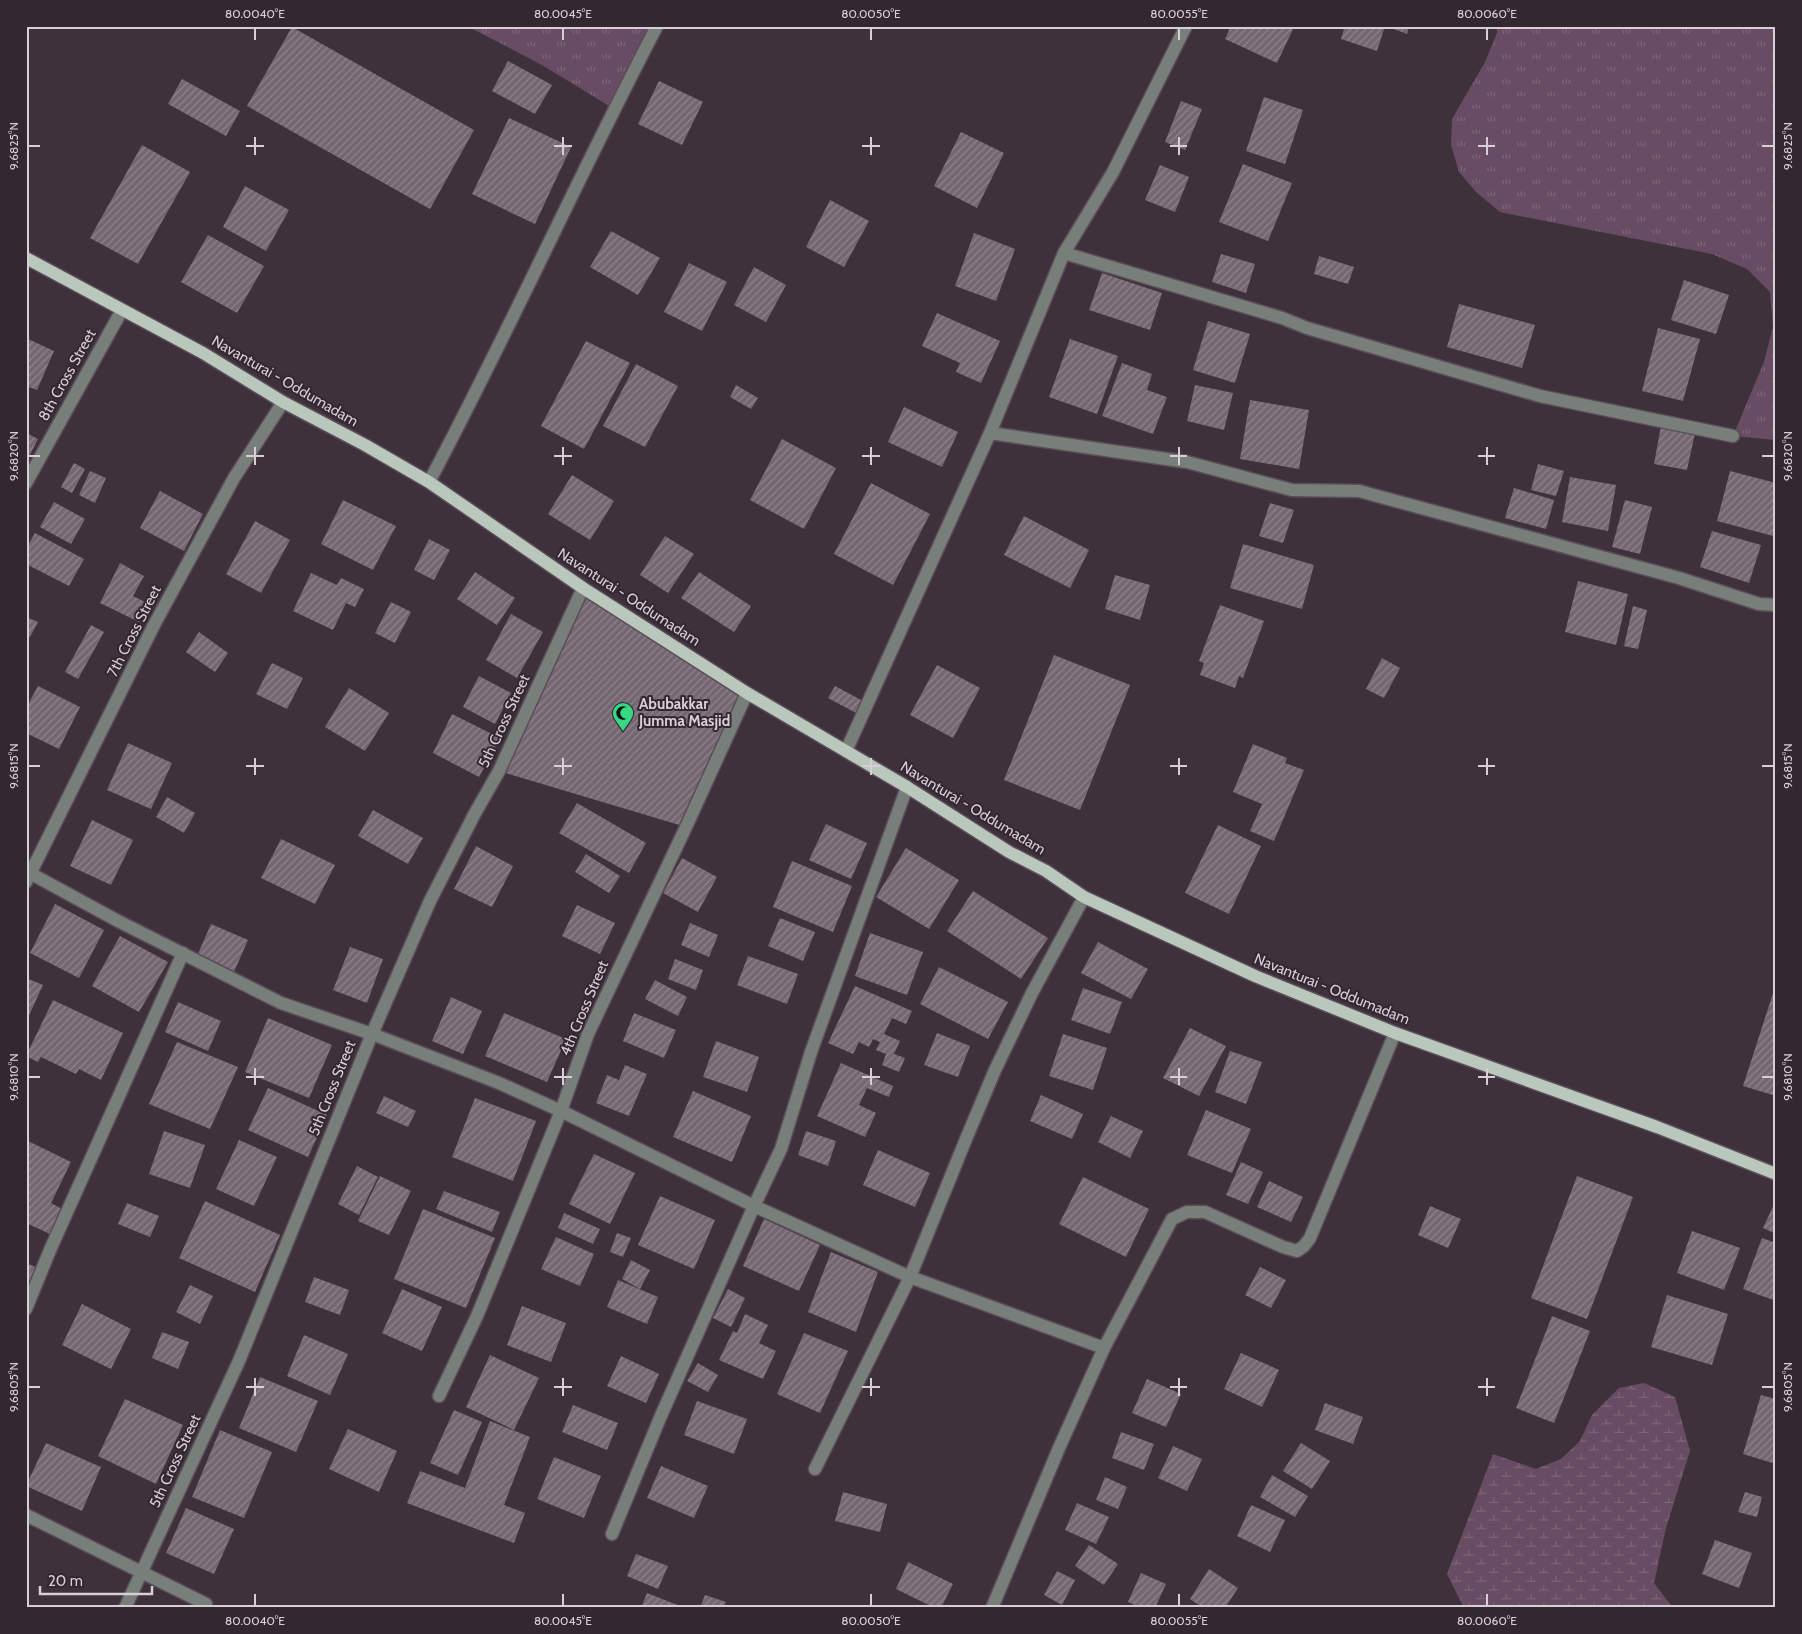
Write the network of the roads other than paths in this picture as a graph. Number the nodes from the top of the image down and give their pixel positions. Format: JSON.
{"nodes":[{"id":1,"x":657,"y":26,"type":"edge"},
{"id":2,"x":1186,"y":26,"type":"edge"},
{"id":3,"x":1064,"y":253,"type":"junction"},
{"id":4,"x":26,"y":258,"type":"edge"},
{"id":5,"x":122,"y":310,"type":"junction"},
{"id":6,"x":283,"y":402,"type":"junction"},
{"id":7,"x":990,"y":432,"type":"junction"},
{"id":8,"x":1734,"y":436,"type":"dead end"},
{"id":9,"x":430,"y":482,"type":"junction"},
{"id":10,"x":26,"y":483,"type":"edge"},
{"id":11,"x":583,"y":588,"type":"junction"},
{"id":12,"x":1776,"y":605,"type":"edge"},
{"id":13,"x":746,"y":692,"type":"junction"},
{"id":14,"x":846,"y":752,"type":"junction"},
{"id":15,"x":907,"y":788,"type":"junction"},
{"id":16,"x":27,"y":875,"type":"edge"},
{"id":17,"x":1084,"y":897,"type":"junction"},
{"id":18,"x":182,"y":952,"type":"junction"},
{"id":19,"x":1396,"y":1032,"type":"junction"},
{"id":20,"x":372,"y":1034,"type":"junction"},
{"id":21,"x":561,"y":1111,"type":"junction"},
{"id":22,"x":1776,"y":1174,"type":"edge"},
{"id":23,"x":754,"y":1206,"type":"junction"},
{"id":24,"x":910,"y":1277,"type":"junction"},
{"id":25,"x":26,"y":1309,"type":"edge"},
{"id":26,"x":1104,"y":1348,"type":"junction"},
{"id":27,"x":439,"y":1396,"type":"dead end"},
{"id":28,"x":815,"y":1469,"type":"dead end"},
{"id":29,"x":26,"y":1515,"type":"edge"},
{"id":30,"x":612,"y":1534,"type":"dead end"},
{"id":31,"x":142,"y":1572,"type":"junction"},
{"id":32,"x":206,"y":1604,"type":"dead end"},
{"id":33,"x":126,"y":1608,"type":"edge"},
{"id":34,"x":992,"y":1608,"type":"edge"}],
"edges":[{"from":1,"to":9,"type":"street"},
{"from":2,"to":3,"type":"street"},
{"from":3,"to":7,"type":"street"},
{"from":3,"to":8,"type":"street"},
{"from":4,"to":5,"type":"main road","name":"Navanturai - Oddumadam"},
{"from":5,"to":6,"type":"main road","name":"Navanturai - Oddumadam"},
{"from":5,"to":10,"type":"street","name":"8th Cross Street"},
{"from":6,"to":9,"type":"main road","name":"Navanturai - Oddumadam"},
{"from":6,"to":16,"type":"street","name":"7th Cross Street"},
{"from":7,"to":12,"type":"street"},
{"from":7,"to":14,"type":"street"},
{"from":9,"to":11,"type":"main road","name":"Navanturai - Oddumadam"},
{"from":11,"to":13,"type":"main road","name":"Navanturai - Oddumadam"},
{"from":11,"to":20,"type":"street","name":"5th Cross Street"},
{"from":13,"to":14,"type":"main road","name":"Navanturai - Oddumadam"},
{"from":13,"to":21,"type":"street","name":"4th Cross Street"},
{"from":14,"to":15,"type":"main road","name":"Navanturai - Oddumadam"},
{"from":15,"to":17,"type":"main road","name":"Navanturai - Oddumadam"},
{"from":15,"to":23,"type":"street"},
{"from":16,"to":18,"type":"street"},
{"from":17,"to":19,"type":"main road","name":"Navanturai - Oddumadam"},
{"from":17,"to":24,"type":"street"},
{"from":18,"to":20,"type":"street"},
{"from":18,"to":25,"type":"street"},
{"from":19,"to":22,"type":"main road","name":"Navanturai - Oddumadam"},
{"from":19,"to":26,"type":"street"},
{"from":20,"to":21,"type":"street"},
{"from":20,"to":31,"type":"street","name":"5th Cross Street"},
{"from":21,"to":23,"type":"street"},
{"from":21,"to":27,"type":"street","name":"4th Cross Street"},
{"from":23,"to":24,"type":"street"},
{"from":23,"to":30,"type":"street"},
{"from":24,"to":26,"type":"street"},
{"from":24,"to":28,"type":"street"},
{"from":26,"to":34,"type":"street"},
{"from":29,"to":31,"type":"street"},
{"from":31,"to":32,"type":"street"},
{"from":31,"to":33,"type":"street","name":"5th Cross Street"}]}
